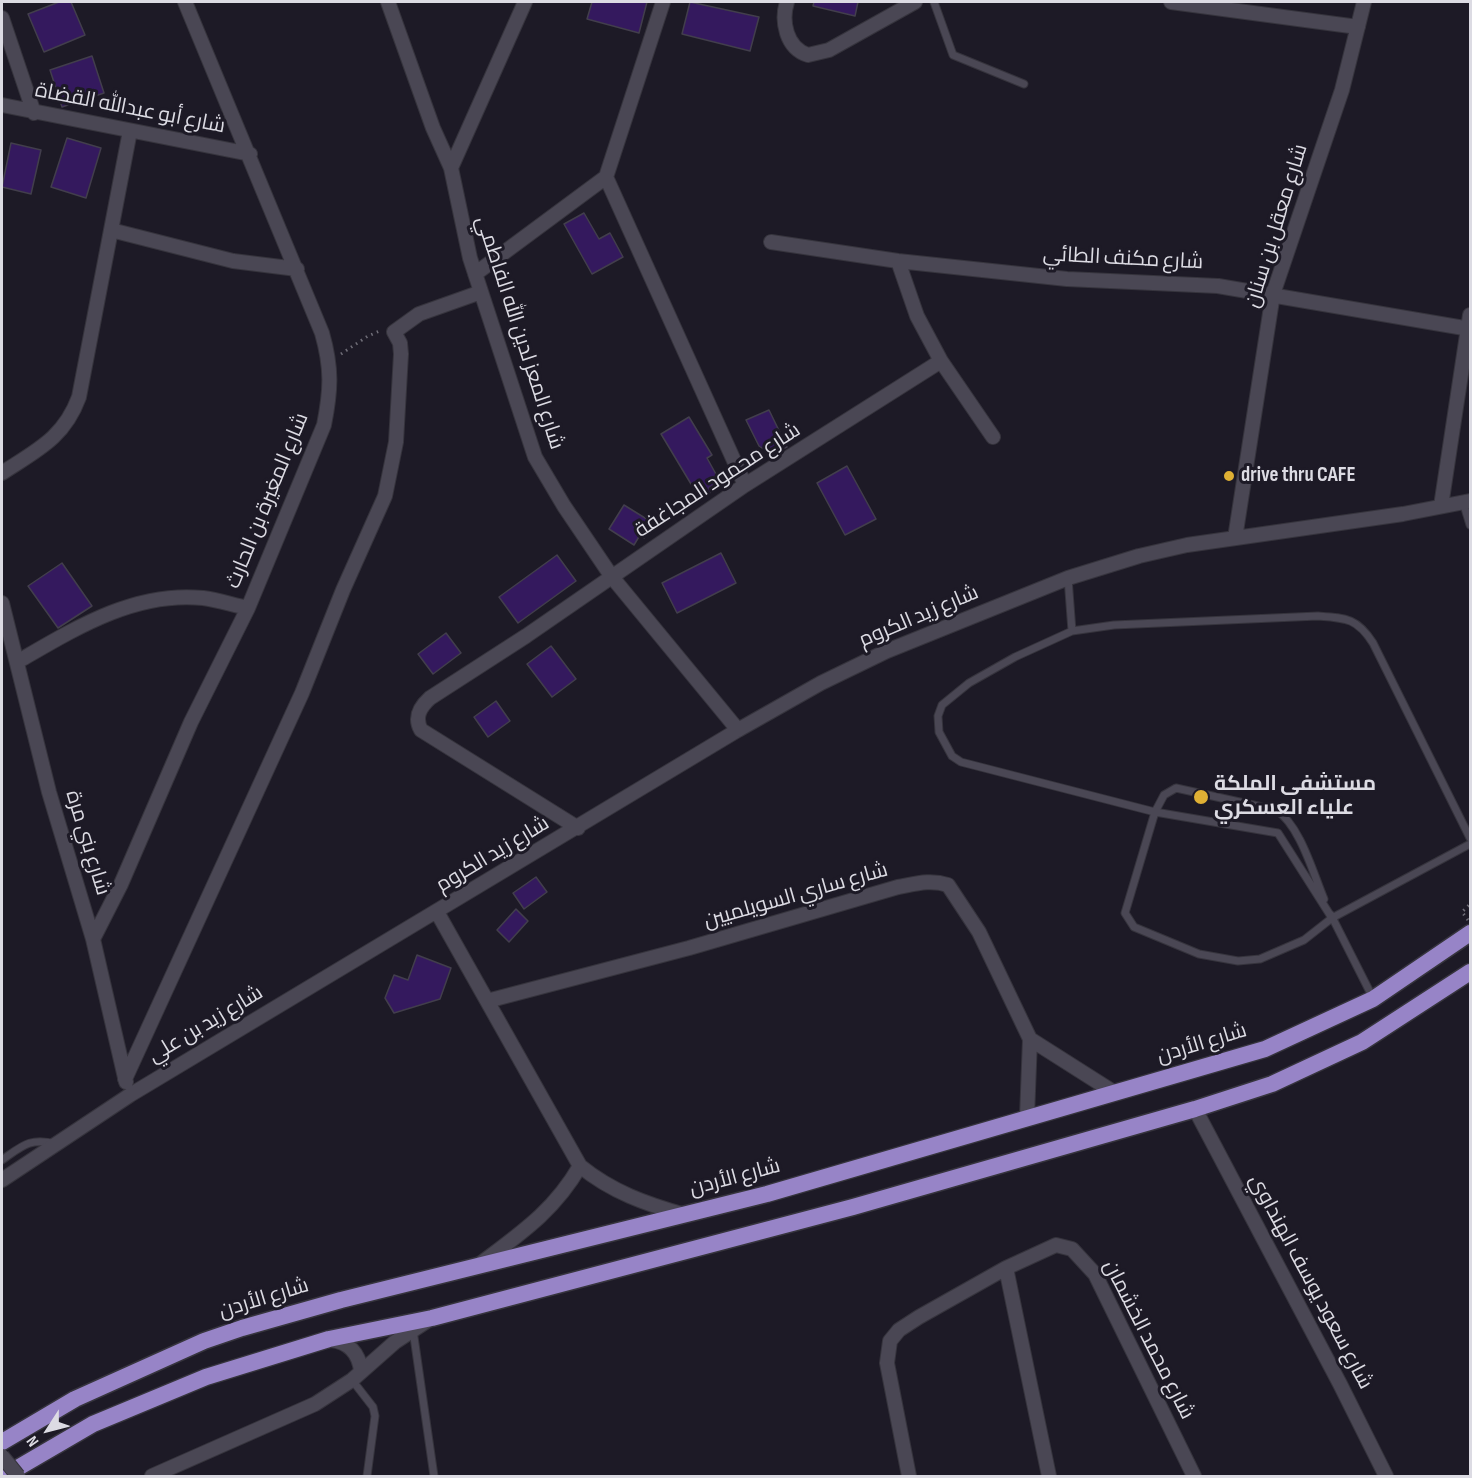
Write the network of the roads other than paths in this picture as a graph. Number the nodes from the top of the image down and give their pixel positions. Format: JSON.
{"nodes":[{"id":1,"x":185,"y":2,"type":"edge"},
{"id":2,"x":388,"y":2,"type":"edge"},
{"id":3,"x":525,"y":2,"type":"edge"},
{"id":4,"x":663,"y":2,"type":"edge"},
{"id":5,"x":787,"y":2,"type":"edge"},
{"id":6,"x":915,"y":2,"type":"edge"},
{"id":7,"x":934,"y":2,"type":"edge"},
{"id":8,"x":1171,"y":2,"type":"edge"},
{"id":9,"x":1364,"y":2,"type":"edge"},
{"id":10,"x":2,"y":18,"type":"edge"},
{"id":11,"x":1358,"y":27,"type":"junction"},
{"id":12,"x":1024,"y":84,"type":"dead end"},
{"id":13,"x":2,"y":105,"type":"edge"},
{"id":14,"x":34,"y":113,"type":"junction"},
{"id":15,"x":130,"y":131,"type":"junction"},
{"id":16,"x":250,"y":154,"type":"junction"},
{"id":17,"x":451,"y":168,"type":"junction"},
{"id":18,"x":606,"y":177,"type":"junction"},
{"id":19,"x":111,"y":230,"type":"junction"},
{"id":20,"x":771,"y":242,"type":"dead end"},
{"id":21,"x":898,"y":261,"type":"junction"},
{"id":22,"x":297,"y":269,"type":"junction"},
{"id":23,"x":475,"y":274,"type":"junction"},
{"id":24,"x":481,"y":292,"type":"junction"},
{"id":25,"x":1273,"y":294,"type":"junction"},
{"id":26,"x":1470,"y":324,"type":"edge"},
{"id":27,"x":941,"y":361,"type":"junction"},
{"id":28,"x":993,"y":437,"type":"dead end"},
{"id":29,"x":2,"y":473,"type":"edge"},
{"id":30,"x":745,"y":486,"type":"junction"},
{"id":31,"x":1467,"y":502,"type":"edge"},
{"id":32,"x":1441,"y":506,"type":"junction"},
{"id":33,"x":1470,"y":525,"type":"edge"},
{"id":34,"x":1235,"y":538,"type":"junction"},
{"id":35,"x":612,"y":576,"type":"junction"},
{"id":36,"x":1068,"y":578,"type":"junction"},
{"id":37,"x":2,"y":603,"type":"edge"},
{"id":38,"x":248,"y":608,"type":"junction"},
{"id":39,"x":1072,"y":631,"type":"junction"},
{"id":40,"x":17,"y":662,"type":"junction"},
{"id":41,"x":738,"y":730,"type":"junction"},
{"id":42,"x":1155,"y":812,"type":"junction"},
{"id":43,"x":578,"y":828,"type":"junction"},
{"id":44,"x":1470,"y":838,"type":"edge"},
{"id":45,"x":1470,"y":844,"type":"edge"},
{"id":46,"x":437,"y":912,"type":"junction"},
{"id":47,"x":1332,"y":918,"type":"junction"},
{"id":48,"x":1470,"y":933,"type":"edge"},
{"id":49,"x":93,"y":939,"type":"junction"},
{"id":50,"x":1470,"y":972,"type":"edge"},
{"id":51,"x":1373,"y":999,"type":"junction"},
{"id":52,"x":487,"y":1001,"type":"junction"},
{"id":53,"x":1030,"y":1039,"type":"junction"},
{"id":54,"x":125,"y":1079,"type":"junction"},
{"id":55,"x":1115,"y":1093,"type":"junction"},
{"id":56,"x":130,"y":1095,"type":"junction"},
{"id":57,"x":1195,"y":1109,"type":"junction"},
{"id":58,"x":1027,"y":1117,"type":"junction"},
{"id":59,"x":56,"y":1144,"type":"junction"},
{"id":60,"x":2,"y":1160,"type":"edge"},
{"id":61,"x":580,"y":1166,"type":"junction"},
{"id":62,"x":2,"y":1180,"type":"edge"},
{"id":63,"x":686,"y":1215,"type":"junction"},
{"id":64,"x":476,"y":1266,"type":"junction"},
{"id":65,"x":1006,"y":1268,"type":"junction"},
{"id":66,"x":432,"y":1318,"type":"junction"},
{"id":67,"x":413,"y":1330,"type":"junction"},
{"id":68,"x":329,"y":1340,"type":"junction"},
{"id":69,"x":357,"y":1376,"type":"junction"},
{"id":70,"x":2,"y":1442,"type":"edge"},
{"id":71,"x":2,"y":1456,"type":"edge"},
{"id":72,"x":4,"y":1476,"type":"edge"},
{"id":73,"x":18,"y":1476,"type":"edge"},
{"id":74,"x":152,"y":1476,"type":"edge"},
{"id":75,"x":367,"y":1476,"type":"edge"},
{"id":76,"x":434,"y":1476,"type":"edge"},
{"id":77,"x":909,"y":1476,"type":"edge"},
{"id":78,"x":1050,"y":1476,"type":"edge"},
{"id":79,"x":1194,"y":1476,"type":"edge"},
{"id":80,"x":1386,"y":1476,"type":"edge"}],
"edges":[{"from":1,"to":16,"type":"street","name":"شارع المغيرة بن الحارث"},
{"from":2,"to":17,"type":"street","name":"شارع المعز لدين الله الفاطمي"},
{"from":3,"to":17,"type":"street"},
{"from":4,"to":18,"type":"street"},
{"from":5,"to":6,"type":"street"},
{"from":7,"to":12,"type":"lane"},
{"from":8,"to":11,"type":"street"},
{"from":9,"to":11,"type":"street","name":"شارع معقل بن سنان"},
{"from":10,"to":14,"type":"street"},
{"from":11,"to":25,"type":"street","name":"شارع معقل بن سنان"},
{"from":13,"to":14,"type":"street","name":"شارع أبو عبدالله القضاة"},
{"from":14,"to":15,"type":"street","name":"شارع أبو عبدالله القضاة"},
{"from":15,"to":16,"type":"street","name":"شارع أبو عبدالله القضاة"},
{"from":15,"to":19,"type":"street"},
{"from":16,"to":22,"type":"street","name":"شارع المغيرة بن الحارث"},
{"from":17,"to":23,"type":"street","name":"شارع المعز لدين الله الفاطمي"},
{"from":18,"to":23,"type":"street"},
{"from":18,"to":30,"type":"street"},
{"from":19,"to":22,"type":"street"},
{"from":19,"to":29,"type":"street"},
{"from":20,"to":21,"type":"street","name":"شارع مكنف الطائي"},
{"from":21,"to":25,"type":"street","name":"شارع مكنف الطائي"},
{"from":21,"to":27,"type":"street"},
{"from":22,"to":38,"type":"street","name":"شارع المغيرة بن الحارث"},
{"from":23,"to":24,"type":"street","name":"شارع المعز لدين الله الفاطمي"},
{"from":24,"to":35,"type":"street","name":"شارع المعز لدين الله الفاطمي"},
{"from":24,"to":54,"type":"street"},
{"from":25,"to":26,"type":"street","name":"شارع مكنف الطائي"},
{"from":25,"to":34,"type":"street","name":"شارع معقل بن سنان"},
{"from":26,"to":32,"type":"street"},
{"from":27,"to":28,"type":"street"},
{"from":27,"to":30,"type":"street","name":"شارع محمود المجاغفة"},
{"from":30,"to":35,"type":"street","name":"شارع محمود المجاغفة"},
{"from":31,"to":32,"type":"street","name":"شارع زيد الكروم"},
{"from":31,"to":33,"type":"lane"},
{"from":32,"to":34,"type":"street","name":"شارع زيد الكروم"},
{"from":34,"to":36,"type":"street","name":"شارع زيد الكروم"},
{"from":35,"to":41,"type":"street","name":"شارع المعز لدين الله الفاطمي"},
{"from":35,"to":43,"type":"street","name":"شارع محمود المجاغفة"},
{"from":36,"to":39,"type":"lane"},
{"from":36,"to":41,"type":"street","name":"شارع زيد الكروم"},
{"from":37,"to":40,"type":"street","name":"شارع بني مرة"},
{"from":38,"to":40,"type":"street"},
{"from":38,"to":49,"type":"street","name":"شارع المغيرة بن الحارث"},
{"from":39,"to":42,"type":"lane"},
{"from":39,"to":44,"type":"lane"},
{"from":40,"to":49,"type":"street","name":"شارع بني مرة"},
{"from":41,"to":43,"type":"street","name":"شارع زيد الكروم"},
{"from":42,"to":47,"type":"lane"},
{"from":42,"to":47,"type":"lane"},
{"from":42,"to":47,"type":"lane"},
{"from":43,"to":46,"type":"street","name":"شارع زيد الكروم"},
{"from":45,"to":47,"type":"lane"},
{"from":46,"to":52,"type":"street"},
{"from":46,"to":56,"type":"street","name":"شارع زيد بن علي"},
{"from":47,"to":51,"type":"lane"},
{"from":48,"to":51,"type":"highway","name":"شارع الأردن"},
{"from":49,"to":54,"type":"street","name":"شارع بني مرة"},
{"from":50,"to":57,"type":"highway"},
{"from":51,"to":55,"type":"highway","name":"شارع الأردن"},
{"from":52,"to":53,"type":"street","name":"شارع ساري السويلميين"},
{"from":52,"to":61,"type":"street"},
{"from":53,"to":55,"type":"street"},
{"from":53,"to":58,"type":"street","name":"شارع ساري السويلميين"},
{"from":54,"to":56,"type":"street","name":"شارع بني مرة"},
{"from":55,"to":58,"type":"highway","name":"شارع الأردن"},
{"from":56,"to":59,"type":"street","name":"شارع زيد بن علي"},
{"from":57,"to":66,"type":"highway"},
{"from":57,"to":80,"type":"street","name":"شارع سعود يوسف الهنداوي"},
{"from":58,"to":63,"type":"highway","name":"شارع الأردن"},
{"from":59,"to":60,"type":"lane"},
{"from":59,"to":62,"type":"street","name":"شارع زيد بن علي"},
{"from":61,"to":63,"type":"street"},
{"from":61,"to":64,"type":"street"},
{"from":63,"to":64,"type":"highway","name":"شارع الأردن"},
{"from":64,"to":70,"type":"highway","name":"شارع الأردن"},
{"from":65,"to":77,"type":"street","name":"شارع محمد الخشمان"},
{"from":65,"to":78,"type":"street"},
{"from":65,"to":79,"type":"street","name":"شارع محمد الخشمان"},
{"from":66,"to":67,"type":"street"},
{"from":66,"to":68,"type":"highway"},
{"from":67,"to":69,"type":"street"},
{"from":67,"to":76,"type":"lane"},
{"from":68,"to":69,"type":"street"},
{"from":68,"to":72,"type":"highway"},
{"from":69,"to":74,"type":"street"},
{"from":69,"to":75,"type":"lane"},
{"from":71,"to":73,"type":"street","bridge":true}]}
